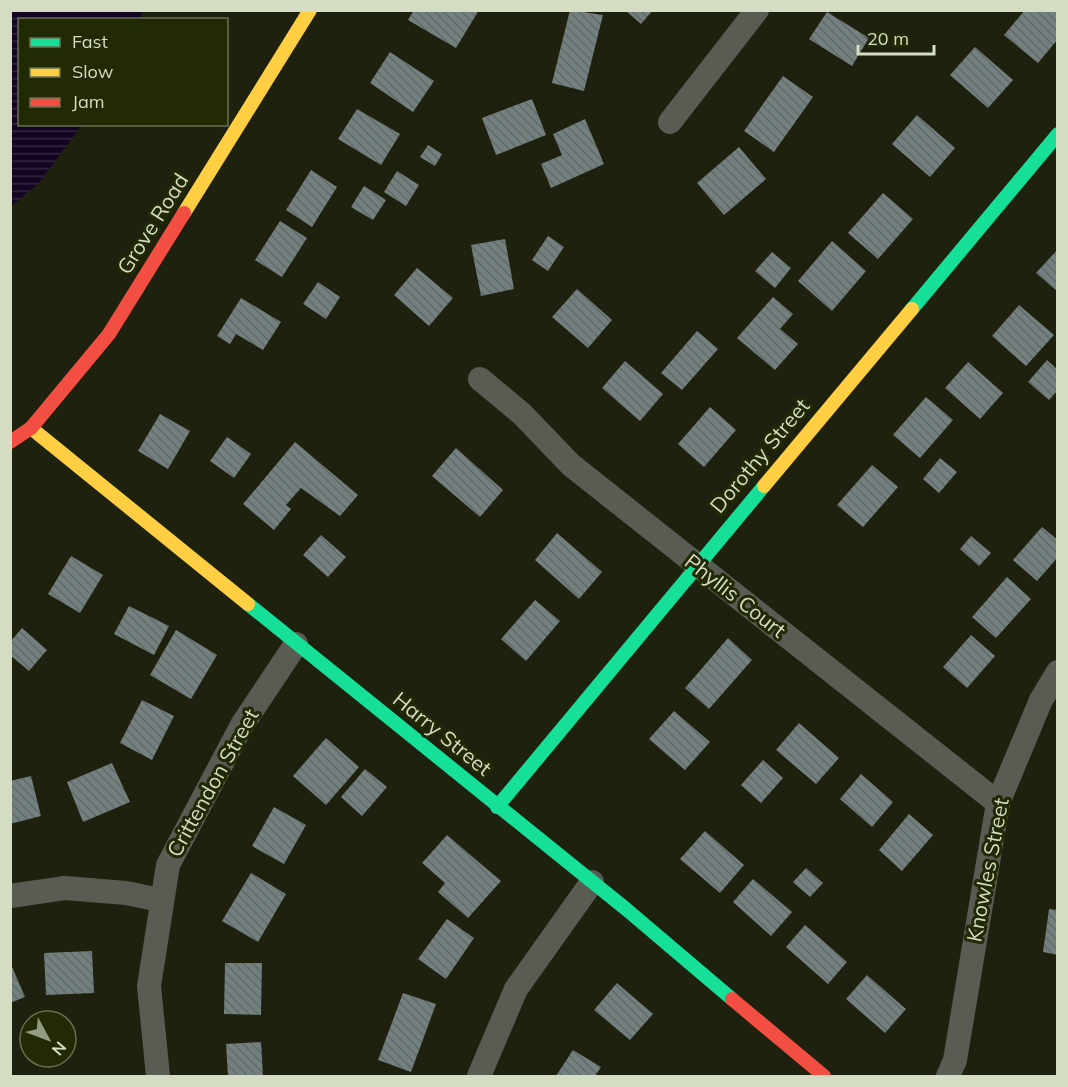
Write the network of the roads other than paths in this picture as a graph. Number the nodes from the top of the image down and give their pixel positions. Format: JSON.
{"nodes":[{"id":1,"x":310,"y":10,"type":"edge"},
{"id":2,"x":756,"y":10,"type":"edge"},
{"id":3,"x":670,"y":122,"type":"dead end"},
{"id":4,"x":1058,"y":134,"type":"edge"},
{"id":5,"x":480,"y":379,"type":"dead end"},
{"id":6,"x":31,"y":428,"type":"junction"},
{"id":7,"x":10,"y":442,"type":"edge"},
{"id":8,"x":696,"y":565,"type":"junction"},
{"id":9,"x":296,"y":644,"type":"junction"},
{"id":10,"x":1058,"y":672,"type":"edge"},
{"id":11,"x":998,"y":803,"type":"junction"},
{"id":12,"x":497,"y":807,"type":"junction"},
{"id":13,"x":592,"y":882,"type":"junction"},
{"id":14,"x":10,"y":896,"type":"edge"},
{"id":15,"x":160,"y":900,"type":"junction"},
{"id":16,"x":158,"y":1077,"type":"edge"},
{"id":17,"x":479,"y":1077,"type":"edge"},
{"id":18,"x":824,"y":1077,"type":"edge"},
{"id":19,"x":948,"y":1077,"type":"edge"}],
"edges":[{"from":1,"to":6,"type":"street","name":"Grove Road"},
{"from":2,"to":3,"type":"street"},
{"from":4,"to":8,"type":"street","name":"Dorothy Street"},
{"from":5,"to":8,"type":"street","name":"Phyllis Court"},
{"from":6,"to":7,"type":"street","name":"Grove Road"},
{"from":6,"to":9,"type":"street","name":"Harry Street"},
{"from":8,"to":11,"type":"street","name":"Phyllis Court"},
{"from":8,"to":12,"type":"street","name":"Dorothy Street"},
{"from":9,"to":12,"type":"street","name":"Harry Street"},
{"from":9,"to":15,"type":"street","name":"Crittendon Street"},
{"from":10,"to":11,"type":"street","name":"Knowles Street"},
{"from":11,"to":19,"type":"street","name":"Knowles Street"},
{"from":12,"to":13,"type":"street","name":"Harry Street"},
{"from":13,"to":17,"type":"street"},
{"from":13,"to":18,"type":"street","name":"Harry Street"},
{"from":14,"to":15,"type":"street"},
{"from":15,"to":16,"type":"street","name":"Crittendon Street"}]}
